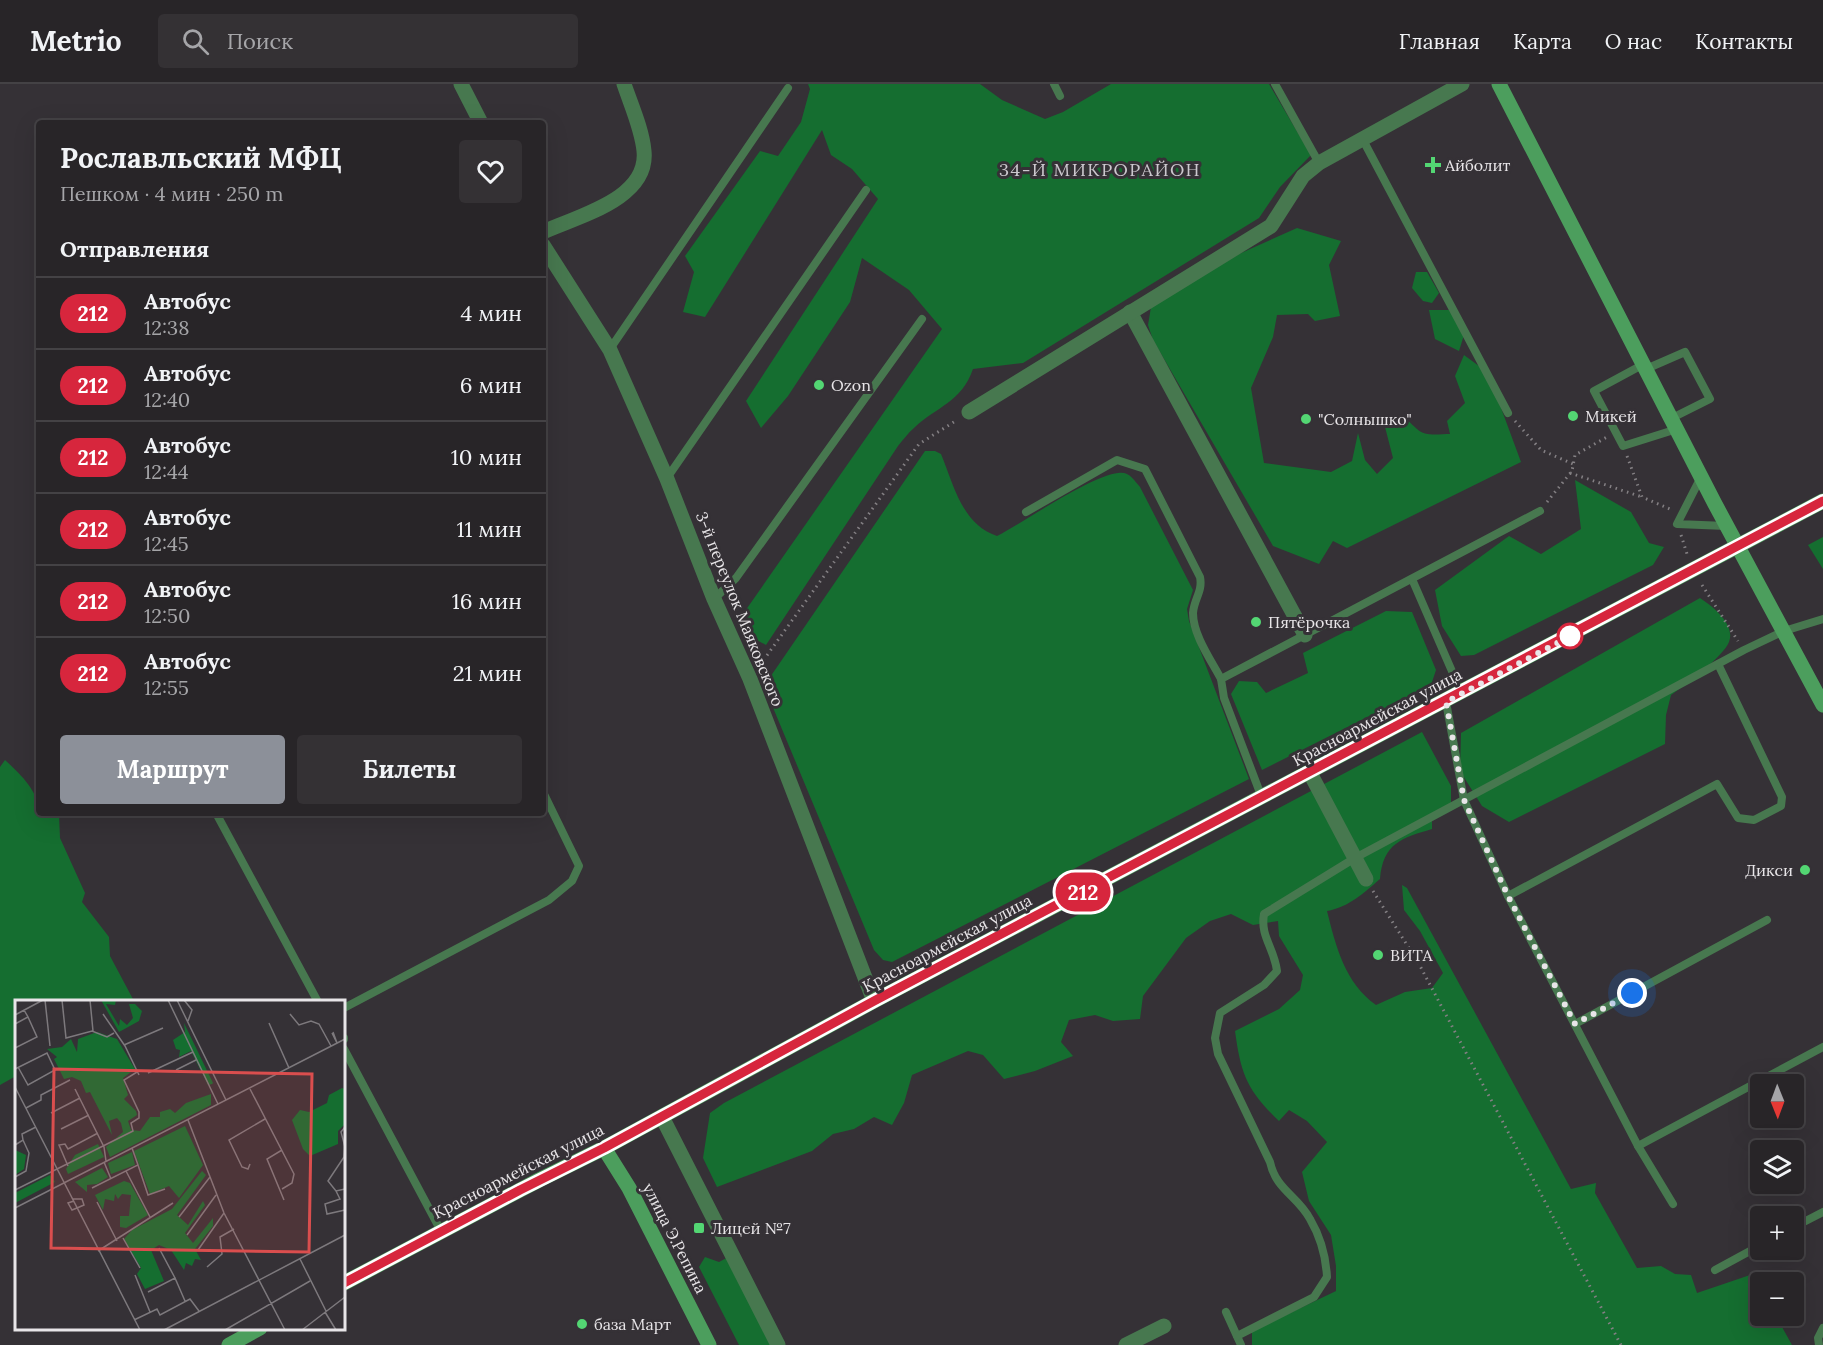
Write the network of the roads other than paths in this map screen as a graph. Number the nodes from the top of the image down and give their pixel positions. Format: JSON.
{"nodes":[{"id":1,"x":461,"y":84,"type":"edge"},
{"id":2,"x":624,"y":84,"type":"edge"},
{"id":3,"x":1054,"y":84,"type":"edge"},
{"id":4,"x":1275,"y":84,"type":"edge"},
{"id":5,"x":1462,"y":84,"type":"edge"},
{"id":6,"x":1499,"y":84,"type":"edge"},
{"id":7,"x":788,"y":88,"type":"dead end"},
{"id":8,"x":1060,"y":96,"type":"dead end"},
{"id":9,"x":479,"y":120,"type":"edge"},
{"id":10,"x":1363,"y":140,"type":"junction"},
{"id":11,"x":1319,"y":163,"type":"junction"},
{"id":12,"x":866,"y":190,"type":"dead end"},
{"id":13,"x":546,"y":231,"type":"edge"},
{"id":14,"x":546,"y":250,"type":"edge"},
{"id":15,"x":1130,"y":312,"type":"junction"},
{"id":16,"x":922,"y":319,"type":"dead end"},
{"id":17,"x":610,"y":350,"type":"junction"},
{"id":18,"x":1645,"y":366,"type":"junction"},
{"id":19,"x":969,"y":412,"type":"road end"},
{"id":20,"x":1508,"y":413,"type":"road end"},
{"id":21,"x":1674,"y":424,"type":"junction"},
{"id":22,"x":1701,"y":477,"type":"junction"},
{"id":23,"x":667,"y":479,"type":"junction"},
{"id":24,"x":1823,"y":501,"type":"edge"},
{"id":25,"x":1540,"y":511,"type":"road end"},
{"id":26,"x":1026,"y":512,"type":"dead end"},
{"id":27,"x":1727,"y":526,"type":"junction"},
{"id":28,"x":1738,"y":547,"type":"junction"},
{"id":29,"x":1412,"y":579,"type":"junction"},
{"id":30,"x":714,"y":599,"type":"junction"},
{"id":31,"x":1823,"y":619,"type":"edge"},
{"id":32,"x":1784,"y":631,"type":"junction"},
{"id":33,"x":1305,"y":635,"type":"junction"},
{"id":34,"x":1718,"y":664,"type":"junction"},
{"id":35,"x":1221,"y":679,"type":"junction"},
{"id":36,"x":1461,"y":694,"type":"junction"},
{"id":37,"x":1446,"y":702,"type":"junction"},
{"id":38,"x":1823,"y":705,"type":"edge"},
{"id":39,"x":1310,"y":773,"type":"junction"},
{"id":40,"x":546,"y":798,"type":"edge"},
{"id":41,"x":1262,"y":798,"type":"junction"},
{"id":42,"x":1464,"y":800,"type":"junction"},
{"id":43,"x":218,"y":816,"type":"edge"},
{"id":44,"x":1355,"y":858,"type":"junction"},
{"id":45,"x":1366,"y":879,"type":"road end"},
{"id":46,"x":1508,"y":896,"type":"junction"},
{"id":47,"x":1767,"y":920,"type":"dead end"},
{"id":48,"x":317,"y":1000,"type":"edge"},
{"id":49,"x":874,"y":1001,"type":"junction"},
{"id":50,"x":345,"y":1007,"type":"edge"},
{"id":51,"x":1575,"y":1024,"type":"junction"},
{"id":52,"x":1823,"y":1047,"type":"edge"},
{"id":53,"x":345,"y":1051,"type":"edge"},
{"id":54,"x":662,"y":1117,"type":"junction"},
{"id":55,"x":1638,"y":1146,"type":"junction"},
{"id":56,"x":604,"y":1148,"type":"junction"},
{"id":57,"x":1673,"y":1204,"type":"dead end"},
{"id":58,"x":1823,"y":1212,"type":"edge"},
{"id":59,"x":1804,"y":1222,"type":"edge"},
{"id":60,"x":441,"y":1231,"type":"junction"},
{"id":61,"x":1750,"y":1251,"type":"edge"},
{"id":62,"x":1715,"y":1270,"type":"dead end"},
{"id":63,"x":345,"y":1282,"type":"edge"},
{"id":64,"x":1226,"y":1312,"type":"dead end"},
{"id":65,"x":1164,"y":1326,"type":"dead end"},
{"id":66,"x":1823,"y":1328,"type":"edge"},
{"id":67,"x":258,"y":1330,"type":"edge"},
{"id":68,"x":1237,"y":1336,"type":"junction"},
{"id":69,"x":229,"y":1345,"type":"edge"},
{"id":70,"x":710,"y":1345,"type":"edge"},
{"id":71,"x":778,"y":1345,"type":"edge"},
{"id":72,"x":1126,"y":1345,"type":"edge"},
{"id":73,"x":1242,"y":1345,"type":"edge"},
{"id":74,"x":1819,"y":1345,"type":"edge"}],
"edges":[{"from":1,"to":9,"type":"street"},
{"from":2,"to":13,"type":"street"},
{"from":3,"to":8,"type":"lane"},
{"from":4,"to":11,"type":"lane"},
{"from":5,"to":10,"type":"street"},
{"from":6,"to":18,"type":"main road"},
{"from":7,"to":17,"type":"lane"},
{"from":10,"to":11,"type":"street"},
{"from":10,"to":20,"type":"lane"},
{"from":11,"to":15,"type":"street"},
{"from":12,"to":23,"type":"lane"},
{"from":14,"to":17,"type":"street","name":"3-й переулок Маяковского"},
{"from":15,"to":19,"type":"street"},
{"from":15,"to":33,"type":"street"},
{"from":16,"to":30,"type":"lane"},
{"from":17,"to":23,"type":"street","name":"3-й переулок Маяковского"},
{"from":18,"to":21,"type":"main road"},
{"from":18,"to":21,"type":"lane"},
{"from":18,"to":21,"type":"lane"},
{"from":21,"to":22,"type":"main road"},
{"from":22,"to":27,"type":"main road"},
{"from":22,"to":27,"type":"lane"},
{"from":23,"to":30,"type":"street","name":"3-й переулок Маяковского"},
{"from":24,"to":28,"type":"main road","name":"Красноармейская улица"},
{"from":25,"to":29,"type":"lane"},
{"from":26,"to":35,"type":"lane"},
{"from":27,"to":28,"type":"main road"},
{"from":28,"to":32,"type":"main road"},
{"from":28,"to":36,"type":"main road","name":"Красноармейская улица"},
{"from":29,"to":33,"type":"lane"},
{"from":29,"to":36,"type":"lane"},
{"from":30,"to":49,"type":"street","name":"3-й переулок Маяковского"},
{"from":31,"to":32,"type":"lane"},
{"from":32,"to":34,"type":"lane"},
{"from":32,"to":38,"type":"main road"},
{"from":33,"to":35,"type":"lane"},
{"from":34,"to":42,"type":"lane"},
{"from":34,"to":46,"type":"lane"},
{"from":35,"to":41,"type":"lane"},
{"from":36,"to":37,"type":"main road","name":"Красноармейская улица"},
{"from":37,"to":39,"type":"main road","name":"Красноармейская улица"},
{"from":37,"to":42,"type":"lane"},
{"from":39,"to":41,"type":"main road","name":"Красноармейская улица"},
{"from":39,"to":44,"type":"street"},
{"from":40,"to":50,"type":"lane"},
{"from":41,"to":49,"type":"main road","name":"Красноармейская улица"},
{"from":42,"to":44,"type":"lane"},
{"from":42,"to":46,"type":"lane"},
{"from":43,"to":48,"type":"lane"},
{"from":44,"to":45,"type":"street"},
{"from":44,"to":68,"type":"lane"},
{"from":46,"to":51,"type":"lane"},
{"from":47,"to":51,"type":"lane"},
{"from":49,"to":54,"type":"main road","name":"Красноармейская улица"},
{"from":51,"to":55,"type":"lane"},
{"from":52,"to":55,"type":"lane"},
{"from":53,"to":60,"type":"lane"},
{"from":54,"to":56,"type":"main road","name":"Красноармейская улица"},
{"from":54,"to":71,"type":"street"},
{"from":55,"to":57,"type":"lane"},
{"from":56,"to":60,"type":"main road","name":"Красноармейская улица"},
{"from":56,"to":70,"type":"main road","name":"улица Э.Репина"},
{"from":58,"to":59,"type":"lane"},
{"from":60,"to":63,"type":"main road","name":"Красноармейская улица"},
{"from":61,"to":62,"type":"lane"},
{"from":64,"to":68,"type":"lane"},
{"from":65,"to":72,"type":"street"},
{"from":66,"to":74,"type":"lane"},
{"from":67,"to":69,"type":"main road"},
{"from":68,"to":73,"type":"lane"}]}
